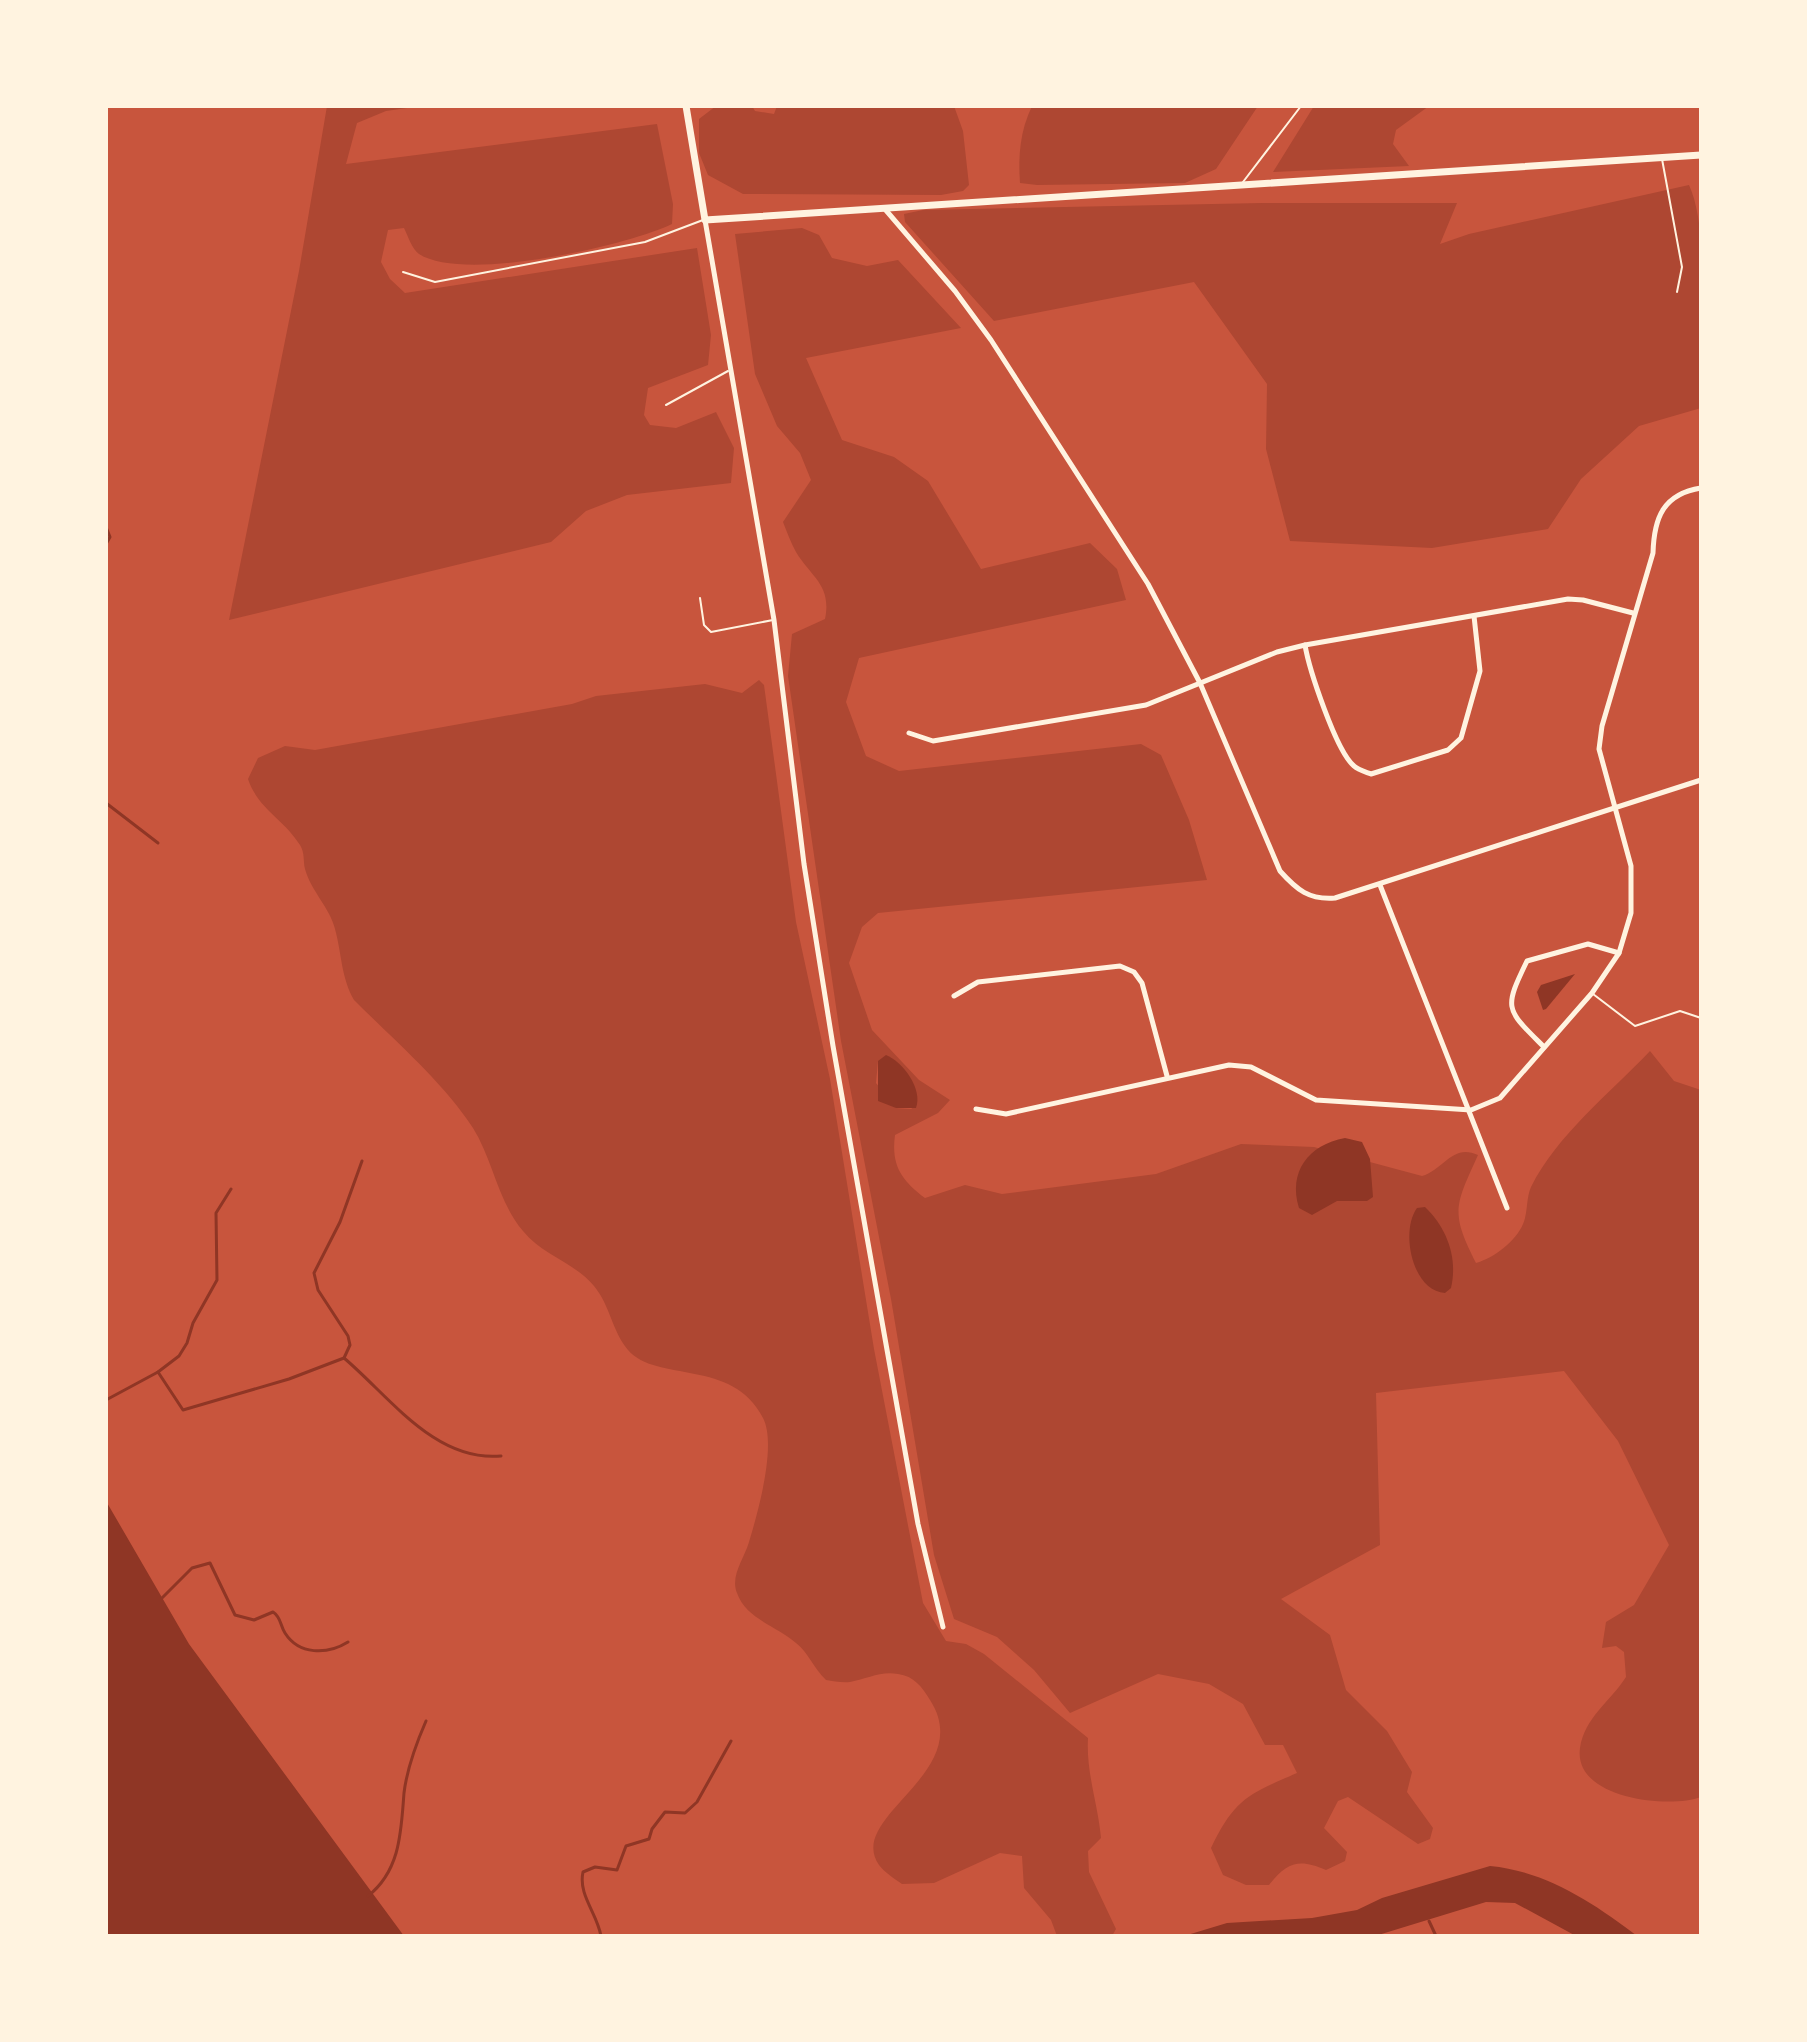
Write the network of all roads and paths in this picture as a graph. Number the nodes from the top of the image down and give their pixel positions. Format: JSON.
{"nodes":[{"id":1,"x":686,"y":106,"type":"edge"},
{"id":2,"x":1301,"y":106,"type":"edge"},
{"id":3,"x":1701,"y":155,"type":"edge"},
{"id":4,"x":1662,"y":158,"type":"junction"},
{"id":5,"x":1243,"y":183,"type":"junction"},
{"id":6,"x":883,"y":207,"type":"junction"},
{"id":7,"x":705,"y":220,"type":"junction"},
{"id":8,"x":403,"y":272,"type":"dead end"},
{"id":9,"x":1677,"y":292,"type":"dead end"},
{"id":10,"x":732,"y":369,"type":"junction"},
{"id":11,"x":666,"y":405,"type":"dead end"},
{"id":12,"x":1701,"y":488,"type":"edge"},
{"id":13,"x":700,"y":598,"type":"dead end"},
{"id":14,"x":1633,"y":613,"type":"junction"},
{"id":15,"x":1474,"y":616,"type":"junction"},
{"id":16,"x":774,"y":620,"type":"junction"},
{"id":17,"x":1305,"y":645,"type":"junction"},
{"id":18,"x":1200,"y":683,"type":"junction"},
{"id":19,"x":909,"y":733,"type":"dead end"},
{"id":20,"x":1701,"y":780,"type":"edge"},
{"id":21,"x":1615,"y":807,"type":"junction"},
{"id":22,"x":1380,"y":885,"type":"junction"},
{"id":23,"x":1619,"y":953,"type":"junction"},
{"id":24,"x":1592,"y":993,"type":"junction"},
{"id":25,"x":954,"y":996,"type":"dead end"},
{"id":26,"x":1701,"y":1018,"type":"edge"},
{"id":27,"x":1544,"y":1047,"type":"junction"},
{"id":28,"x":1167,"y":1076,"type":"junction"},
{"id":29,"x":976,"y":1109,"type":"dead end"},
{"id":30,"x":1471,"y":1110,"type":"junction"},
{"id":31,"x":1507,"y":1208,"type":"dead end"},
{"id":32,"x":943,"y":1627,"type":"dead end"}],
"edges":[{"from":1,"to":7,"type":"main road"},
{"from":2,"to":5,"type":"lane"},
{"from":3,"to":4,"type":"main road"},
{"from":4,"to":5,"type":"main road"},
{"from":4,"to":9,"type":"lane"},
{"from":5,"to":6,"type":"main road"},
{"from":6,"to":7,"type":"main road"},
{"from":6,"to":18,"type":"street"},
{"from":7,"to":8,"type":"lane"},
{"from":7,"to":10,"type":"street"},
{"from":10,"to":11,"type":"lane"},
{"from":10,"to":16,"type":"street"},
{"from":12,"to":14,"type":"street"},
{"from":13,"to":16,"type":"lane"},
{"from":14,"to":15,"type":"street"},
{"from":14,"to":21,"type":"street"},
{"from":15,"to":17,"type":"street"},
{"from":15,"to":17,"type":"street"},
{"from":16,"to":32,"type":"street"},
{"from":17,"to":18,"type":"street"},
{"from":18,"to":19,"type":"street"},
{"from":18,"to":22,"type":"street"},
{"from":20,"to":21,"type":"street"},
{"from":21,"to":22,"type":"street"},
{"from":21,"to":23,"type":"street"},
{"from":22,"to":30,"type":"street"},
{"from":23,"to":24,"type":"street"},
{"from":23,"to":27,"type":"street"},
{"from":24,"to":26,"type":"lane"},
{"from":24,"to":27,"type":"street"},
{"from":25,"to":28,"type":"street"},
{"from":27,"to":30,"type":"street"},
{"from":28,"to":29,"type":"street"},
{"from":28,"to":30,"type":"street"},
{"from":30,"to":31,"type":"street"}]}
